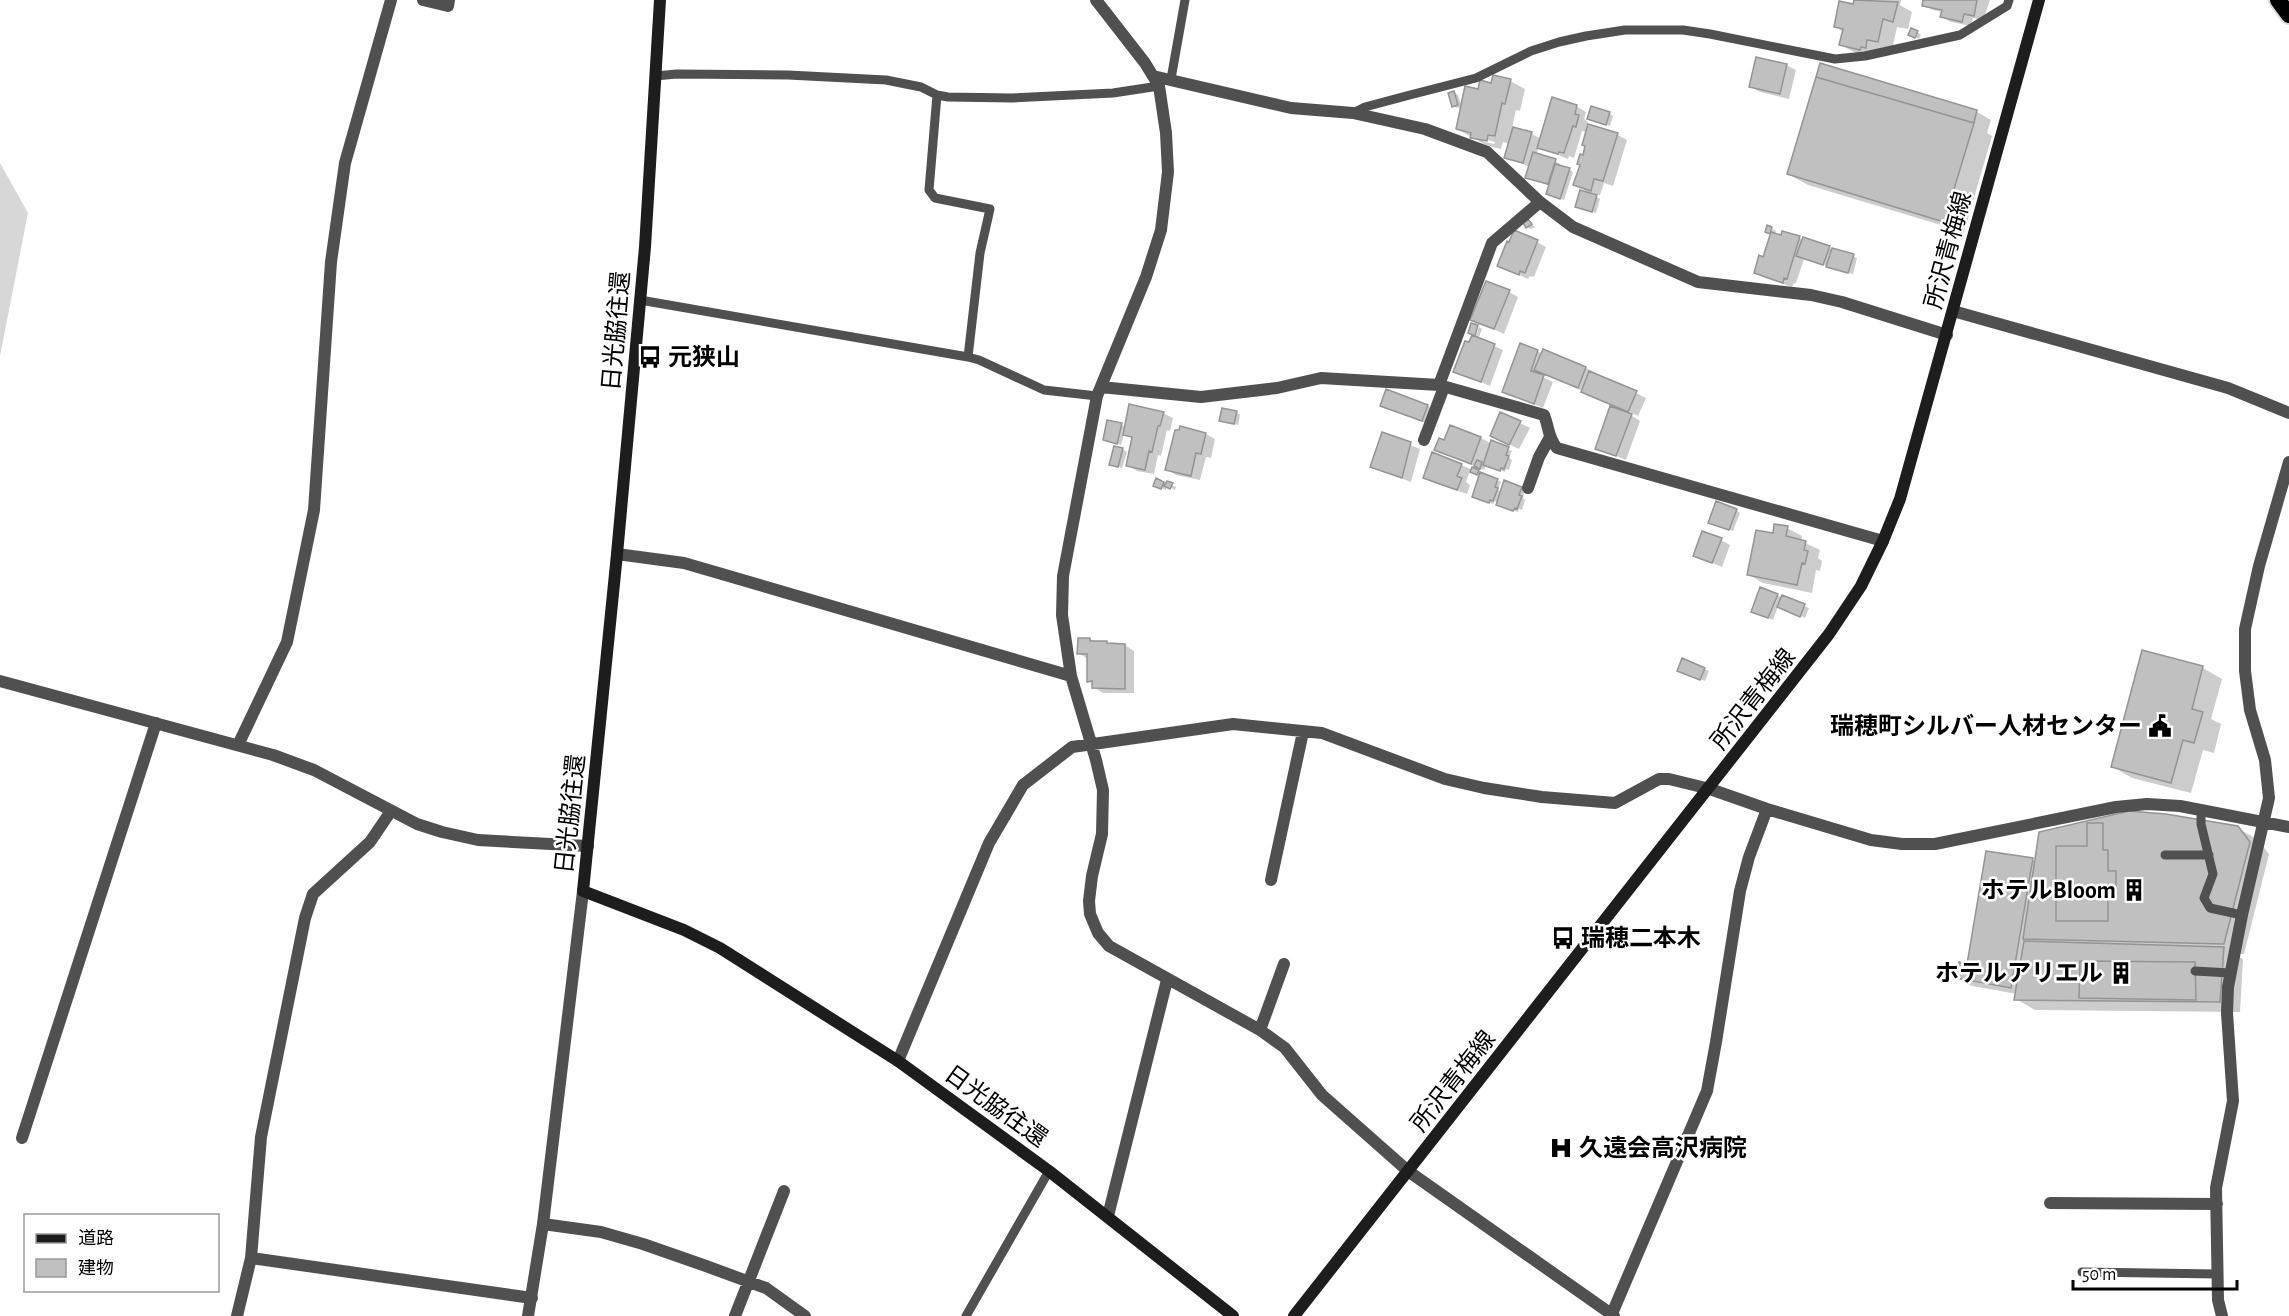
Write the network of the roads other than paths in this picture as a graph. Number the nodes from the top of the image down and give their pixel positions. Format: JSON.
{"nodes":[{"id":1,"x":391,"y":0,"type":"edge"},
{"id":2,"x":423,"y":0,"type":"edge"},
{"id":3,"x":449,"y":0,"type":"edge"},
{"id":4,"x":660,"y":0,"type":"edge"},
{"id":5,"x":1096,"y":0,"type":"edge"},
{"id":6,"x":1185,"y":0,"type":"edge"},
{"id":7,"x":2009,"y":0,"type":"edge"},
{"id":8,"x":2039,"y":0,"type":"edge"},
{"id":9,"x":2278,"y":0,"type":"edge"},
{"id":10,"x":2289,"y":15,"type":"edge"},
{"id":11,"x":655,"y":76,"type":"junction"},
{"id":12,"x":1171,"y":79,"type":"junction"},
{"id":13,"x":1156,"y":81,"type":"junction"},
{"id":14,"x":937,"y":95,"type":"junction"},
{"id":15,"x":1353,"y":113,"type":"junction"},
{"id":16,"x":1540,"y":202,"type":"junction"},
{"id":17,"x":640,"y":300,"type":"junction"},
{"id":18,"x":1953,"y":311,"type":"junction"},
{"id":19,"x":1947,"y":335,"type":"junction"},
{"id":20,"x":968,"y":357,"type":"junction"},
{"id":21,"x":1441,"y":386,"type":"junction"},
{"id":22,"x":1099,"y":391,"type":"junction"},
{"id":23,"x":2289,"y":413,"type":"edge"},
{"id":24,"x":1549,"y":439,"type":"junction"},
{"id":25,"x":1424,"y":440,"type":"dead end"},
{"id":26,"x":2289,"y":462,"type":"edge"},
{"id":27,"x":1528,"y":488,"type":"dead end"},
{"id":28,"x":1883,"y":541,"type":"junction"},
{"id":29,"x":617,"y":554,"type":"junction"},
{"id":30,"x":1071,"y":676,"type":"junction"},
{"id":31,"x":0,"y":681,"type":"edge"},
{"id":32,"x":156,"y":723,"type":"junction"},
{"id":33,"x":1303,"y":732,"type":"junction"},
{"id":34,"x":1090,"y":744,"type":"junction"},
{"id":35,"x":238,"y":745,"type":"junction"},
{"id":36,"x":1710,"y":789,"type":"junction"},
{"id":37,"x":1767,"y":809,"type":"junction"},
{"id":38,"x":2201,"y":810,"type":"junction"},
{"id":39,"x":391,"y":811,"type":"junction"},
{"id":40,"x":2263,"y":821,"type":"junction"},
{"id":41,"x":2289,"y":827,"type":"edge"},
{"id":42,"x":588,"y":846,"type":"junction"},
{"id":43,"x":2165,"y":855,"type":"dead end"},
{"id":44,"x":2209,"y":855,"type":"junction"},
{"id":45,"x":1271,"y":880,"type":"dead end"},
{"id":46,"x":583,"y":891,"type":"junction"},
{"id":47,"x":2242,"y":915,"type":"junction"},
{"id":48,"x":1284,"y":964,"type":"dead end"},
{"id":49,"x":2195,"y":971,"type":"dead end"},
{"id":50,"x":2230,"y":973,"type":"junction"},
{"id":51,"x":1167,"y":980,"type":"junction"},
{"id":52,"x":1260,"y":1030,"type":"junction"},
{"id":53,"x":898,"y":1061,"type":"junction"},
{"id":54,"x":22,"y":1138,"type":"dead end"},
{"id":55,"x":1049,"y":1171,"type":"junction"},
{"id":56,"x":1408,"y":1171,"type":"junction"},
{"id":57,"x":784,"y":1191,"type":"dead end"},
{"id":58,"x":2050,"y":1203,"type":"dead end"},
{"id":59,"x":2217,"y":1204,"type":"junction"},
{"id":60,"x":1108,"y":1216,"type":"junction"},
{"id":61,"x":543,"y":1224,"type":"junction"},
{"id":62,"x":251,"y":1258,"type":"junction"},
{"id":63,"x":2082,"y":1272,"type":"dead end"},
{"id":64,"x":2218,"y":1274,"type":"junction"},
{"id":65,"x":749,"y":1281,"type":"junction"},
{"id":66,"x":532,"y":1298,"type":"junction"},
{"id":67,"x":1613,"y":1315,"type":"edge"},
{"id":68,"x":237,"y":1316,"type":"edge"},
{"id":69,"x":528,"y":1316,"type":"edge"},
{"id":70,"x":735,"y":1316,"type":"edge"},
{"id":71,"x":805,"y":1316,"type":"edge"},
{"id":72,"x":966,"y":1316,"type":"edge"},
{"id":73,"x":1233,"y":1316,"type":"edge"},
{"id":74,"x":1294,"y":1316,"type":"edge"},
{"id":75,"x":2222,"y":1316,"type":"edge"}],
"edges":[{"from":1,"to":35,"type":"street"},
{"from":2,"to":3,"type":"street"},
{"from":4,"to":11,"type":"main road","name":"日光脇往還"},
{"from":5,"to":13,"type":"street"},
{"from":6,"to":12,"type":"lane"},
{"from":7,"to":15,"type":"lane"},
{"from":8,"to":18,"type":"main road","name":"所沢青梅線"},
{"from":9,"to":10,"type":"highway"},
{"from":11,"to":14,"type":"lane"},
{"from":11,"to":17,"type":"main road","name":"日光脇往還"},
{"from":12,"to":13,"type":"street"},
{"from":12,"to":15,"type":"street"},
{"from":13,"to":14,"type":"lane"},
{"from":13,"to":22,"type":"street"},
{"from":14,"to":20,"type":"lane"},
{"from":15,"to":16,"type":"street"},
{"from":16,"to":19,"type":"street"},
{"from":16,"to":21,"type":"street"},
{"from":17,"to":20,"type":"lane"},
{"from":17,"to":29,"type":"main road","name":"日光脇往還"},
{"from":18,"to":19,"type":"main road","name":"所沢青梅線"},
{"from":18,"to":23,"type":"street"},
{"from":19,"to":28,"type":"main road","name":"所沢青梅線"},
{"from":20,"to":22,"type":"lane"},
{"from":21,"to":22,"type":"street"},
{"from":21,"to":24,"type":"street"},
{"from":21,"to":25,"type":"street"},
{"from":22,"to":30,"type":"street"},
{"from":24,"to":27,"type":"street"},
{"from":24,"to":28,"type":"street"},
{"from":26,"to":40,"type":"street"},
{"from":28,"to":36,"type":"main road","name":"所沢青梅線"},
{"from":29,"to":30,"type":"street"},
{"from":29,"to":42,"type":"main road","name":"日光脇往還"},
{"from":30,"to":34,"type":"street"},
{"from":31,"to":32,"type":"street"},
{"from":32,"to":35,"type":"street"},
{"from":32,"to":54,"type":"street"},
{"from":33,"to":34,"type":"street"},
{"from":33,"to":36,"type":"street"},
{"from":33,"to":45,"type":"street"},
{"from":34,"to":51,"type":"street"},
{"from":34,"to":53,"type":"street"},
{"from":35,"to":39,"type":"street"},
{"from":36,"to":37,"type":"street"},
{"from":36,"to":56,"type":"main road","name":"所沢青梅線"},
{"from":37,"to":38,"type":"street"},
{"from":37,"to":67,"type":"street"},
{"from":38,"to":40,"type":"street"},
{"from":38,"to":44,"type":"lane"},
{"from":39,"to":42,"type":"street"},
{"from":39,"to":62,"type":"street"},
{"from":40,"to":41,"type":"street"},
{"from":40,"to":47,"type":"street"},
{"from":42,"to":46,"type":"main road","name":"日光脇往還"},
{"from":43,"to":44,"type":"lane"},
{"from":44,"to":47,"type":"lane"},
{"from":46,"to":53,"type":"main road","name":"日光脇往還"},
{"from":46,"to":61,"type":"street"},
{"from":47,"to":50,"type":"street"},
{"from":48,"to":52,"type":"street"},
{"from":49,"to":50,"type":"lane"},
{"from":50,"to":59,"type":"street"},
{"from":51,"to":52,"type":"street"},
{"from":51,"to":60,"type":"street"},
{"from":52,"to":56,"type":"street"},
{"from":53,"to":55,"type":"main road","name":"日光脇往還"},
{"from":55,"to":60,"type":"main road","name":"日光脇往還"},
{"from":55,"to":72,"type":"lane"},
{"from":56,"to":67,"type":"street"},
{"from":56,"to":74,"type":"main road","name":"所沢青梅線"},
{"from":57,"to":65,"type":"street"},
{"from":58,"to":59,"type":"street"},
{"from":59,"to":64,"type":"street"},
{"from":60,"to":73,"type":"main road","name":"日光脇往還"},
{"from":61,"to":65,"type":"street"},
{"from":61,"to":66,"type":"street"},
{"from":62,"to":66,"type":"street"},
{"from":62,"to":68,"type":"street"},
{"from":63,"to":64,"type":"lane"},
{"from":64,"to":75,"type":"street"},
{"from":65,"to":70,"type":"street"},
{"from":65,"to":71,"type":"street"},
{"from":66,"to":69,"type":"street"}]}
